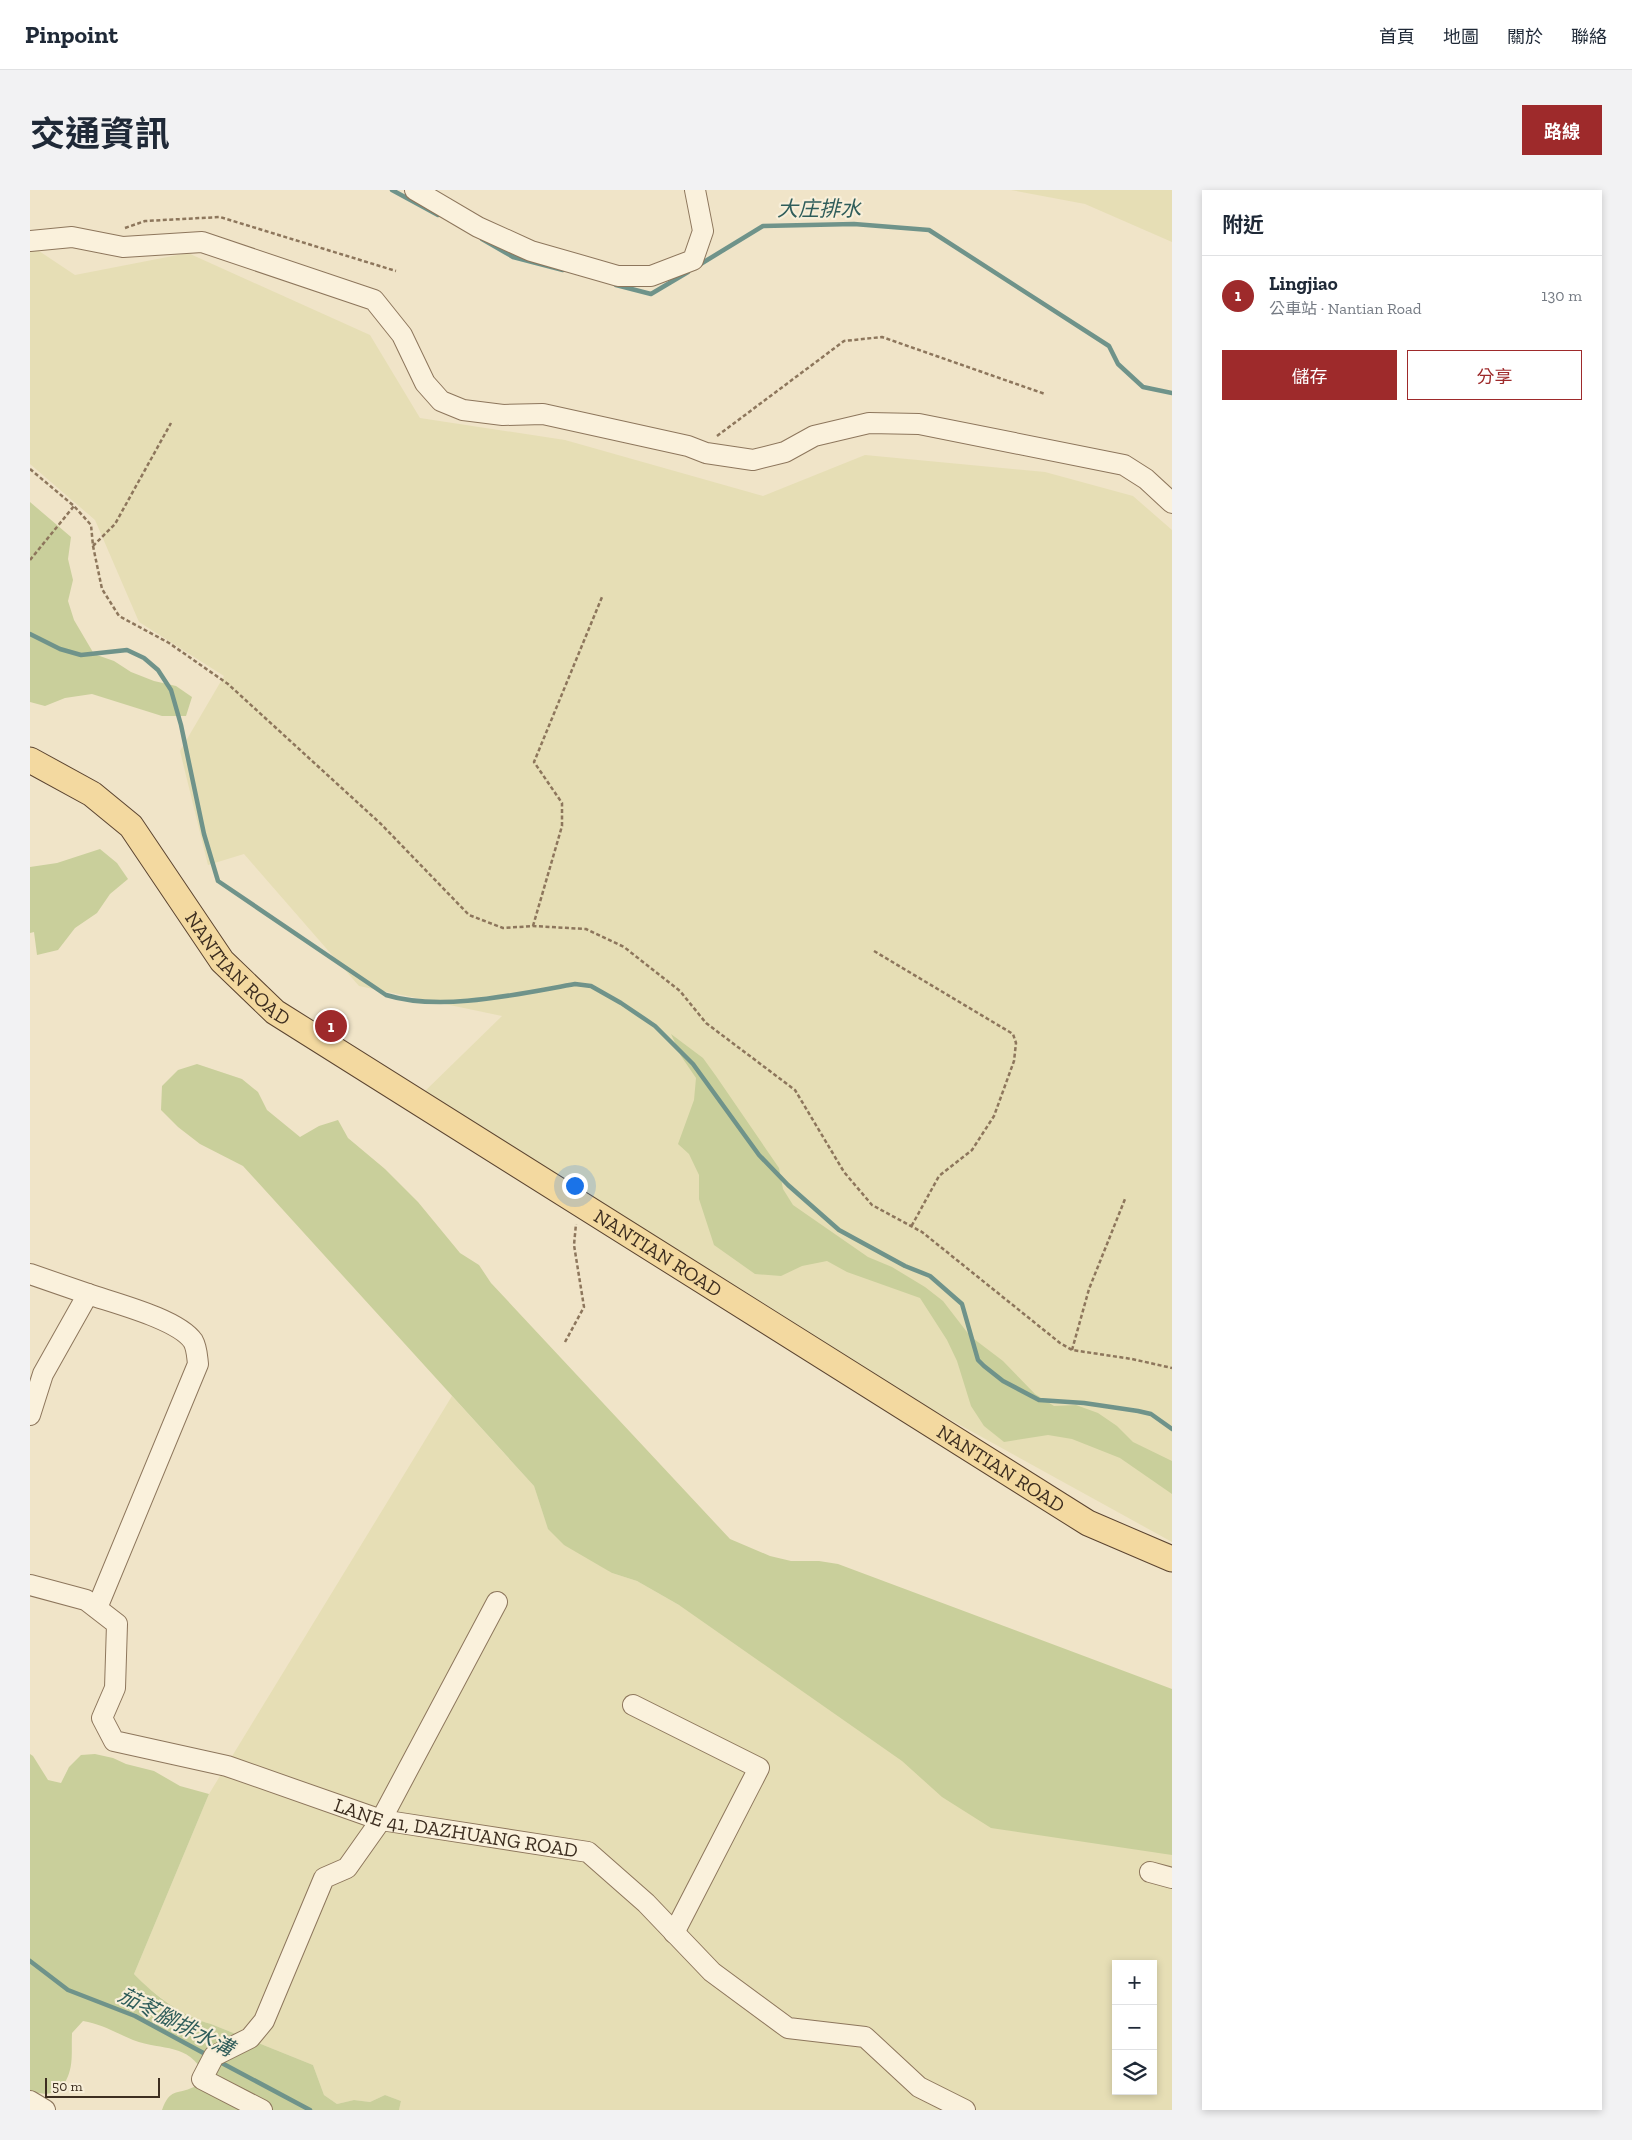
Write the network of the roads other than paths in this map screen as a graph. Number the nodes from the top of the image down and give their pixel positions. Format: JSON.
{"nodes":[{"id":1,"x":415,"y":190,"type":"edge"},
{"id":2,"x":695,"y":190,"type":"edge"},
{"id":3,"x":30,"y":241,"type":"edge"},
{"id":4,"x":1172,"y":503,"type":"edge"},
{"id":5,"x":30,"y":760,"type":"edge"},
{"id":6,"x":30,"y":1274,"type":"edge"},
{"id":7,"x":88,"y":1294,"type":"junction"},
{"id":8,"x":30,"y":1415,"type":"edge"},
{"id":9,"x":1172,"y":1559,"type":"edge"},
{"id":10,"x":30,"y":1585,"type":"edge"},
{"id":11,"x":497,"y":1602,"type":"dead end"},
{"id":12,"x":96,"y":1608,"type":"junction"},
{"id":13,"x":632,"y":1705,"type":"dead end"},
{"id":14,"x":381,"y":1820,"type":"junction"},
{"id":15,"x":1150,"y":1872,"type":"dead end"},
{"id":16,"x":1172,"y":1878,"type":"edge"},
{"id":17,"x":674,"y":1933,"type":"junction"},
{"id":18,"x":30,"y":2101,"type":"edge"},
{"id":19,"x":45,"y":2110,"type":"edge"},
{"id":20,"x":262,"y":2110,"type":"edge"},
{"id":21,"x":965,"y":2110,"type":"edge"}],
"edges":[{"from":1,"to":2,"type":"lane"},
{"from":3,"to":4,"type":"lane"},
{"from":5,"to":9,"type":"main road","name":"NANTIAN ROAD"},
{"from":6,"to":7,"type":"lane"},
{"from":7,"to":8,"type":"lane"},
{"from":7,"to":12,"type":"lane"},
{"from":10,"to":12,"type":"lane","name":"LANE 41, DAZHUANG ROAD"},
{"from":11,"to":14,"type":"lane"},
{"from":12,"to":14,"type":"lane","name":"LANE 41, DAZHUANG ROAD"},
{"from":13,"to":17,"type":"lane"},
{"from":14,"to":17,"type":"lane","name":"LANE 41, DAZHUANG ROAD"},
{"from":14,"to":20,"type":"lane"},
{"from":15,"to":16,"type":"lane"},
{"from":17,"to":21,"type":"lane","name":"LANE 41, DAZHUANG ROAD"},
{"from":18,"to":19,"type":"lane"}]}
